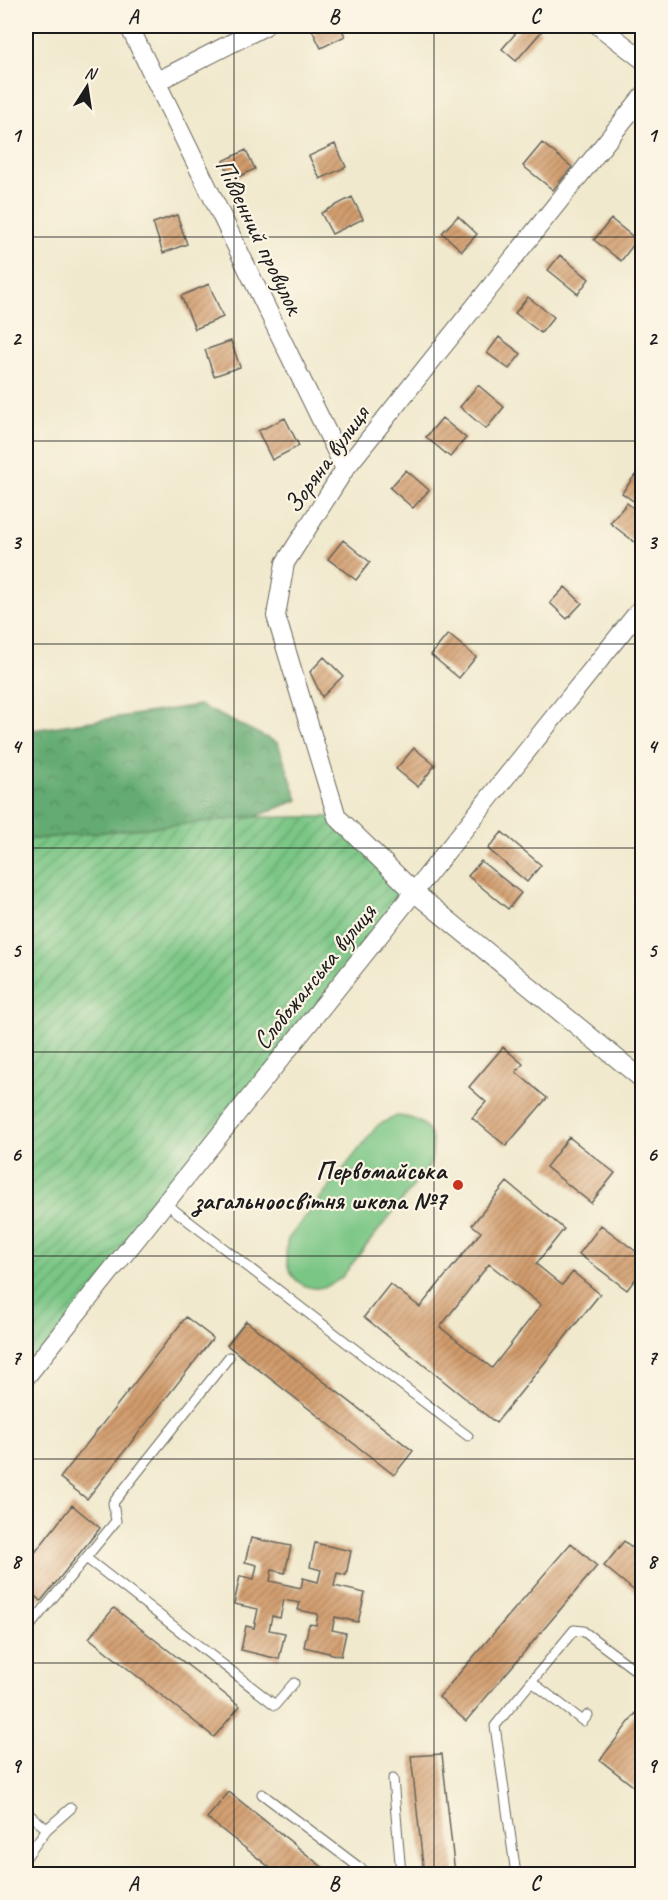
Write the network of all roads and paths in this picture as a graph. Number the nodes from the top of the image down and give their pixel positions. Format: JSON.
{"nodes":[{"id":1,"x":129,"y":26,"type":"edge"},
{"id":2,"x":265,"y":26,"type":"edge"},
{"id":3,"x":599,"y":26,"type":"edge"},
{"id":4,"x":642,"y":59,"type":"edge"},
{"id":5,"x":156,"y":82,"type":"junction"},
{"id":6,"x":642,"y":97,"type":"edge"},
{"id":7,"x":345,"y":469,"type":"junction"},
{"id":8,"x":642,"y":607,"type":"edge"},
{"id":9,"x":414,"y":892,"type":"junction"},
{"id":10,"x":642,"y":1079,"type":"edge"},
{"id":11,"x":165,"y":1203,"type":"junction"},
{"id":12,"x":229,"y":1357,"type":"dead end"},
{"id":13,"x":26,"y":1377,"type":"edge"},
{"id":14,"x":468,"y":1436,"type":"dead end"},
{"id":15,"x":86,"y":1558,"type":"junction"},
{"id":16,"x":26,"y":1603,"type":"edge"},
{"id":17,"x":34,"y":1621,"type":"junction"},
{"id":18,"x":26,"y":1631,"type":"edge"},
{"id":19,"x":642,"y":1676,"type":"edge"},
{"id":20,"x":532,"y":1682,"type":"junction"},
{"id":21,"x":294,"y":1683,"type":"dead end"},
{"id":22,"x":588,"y":1715,"type":"dead end"},
{"id":23,"x":393,"y":1779,"type":"dead end"},
{"id":24,"x":262,"y":1794,"type":"dead end"},
{"id":25,"x":71,"y":1808,"type":"dead end"},
{"id":26,"x":26,"y":1812,"type":"edge"},
{"id":27,"x":47,"y":1829,"type":"junction"},
{"id":28,"x":26,"y":1857,"type":"edge"},
{"id":29,"x":368,"y":1875,"type":"edge"},
{"id":30,"x":401,"y":1875,"type":"edge"},
{"id":31,"x":516,"y":1875,"type":"edge"}],
"edges":[{"from":1,"to":5,"type":"street","name":"Південний провулок"},
{"from":2,"to":5,"type":"street"},
{"from":3,"to":4,"type":"street"},
{"from":5,"to":7,"type":"street","name":"Південний провулок"},
{"from":6,"to":7,"type":"street","name":"Зоряна вулиця"},
{"from":7,"to":9,"type":"street","name":"Зоряна вулиця"},
{"from":8,"to":9,"type":"street","name":"Слобожанська вулиця"},
{"from":9,"to":10,"type":"street","name":"Зоряна вулиця"},
{"from":9,"to":11,"type":"street","name":"Слобожанська вулиця"},
{"from":11,"to":13,"type":"street","name":"Слобожанська вулиця"},
{"from":11,"to":14,"type":"lane"},
{"from":12,"to":15,"type":"lane"},
{"from":15,"to":17,"type":"lane"},
{"from":15,"to":21,"type":"lane"},
{"from":16,"to":17,"type":"lane"},
{"from":17,"to":18,"type":"lane"},
{"from":19,"to":20,"type":"lane"},
{"from":20,"to":22,"type":"lane"},
{"from":20,"to":31,"type":"lane"},
{"from":23,"to":30,"type":"lane"},
{"from":24,"to":29,"type":"lane"},
{"from":25,"to":27,"type":"lane"},
{"from":26,"to":27,"type":"lane"},
{"from":27,"to":28,"type":"lane"}]}
